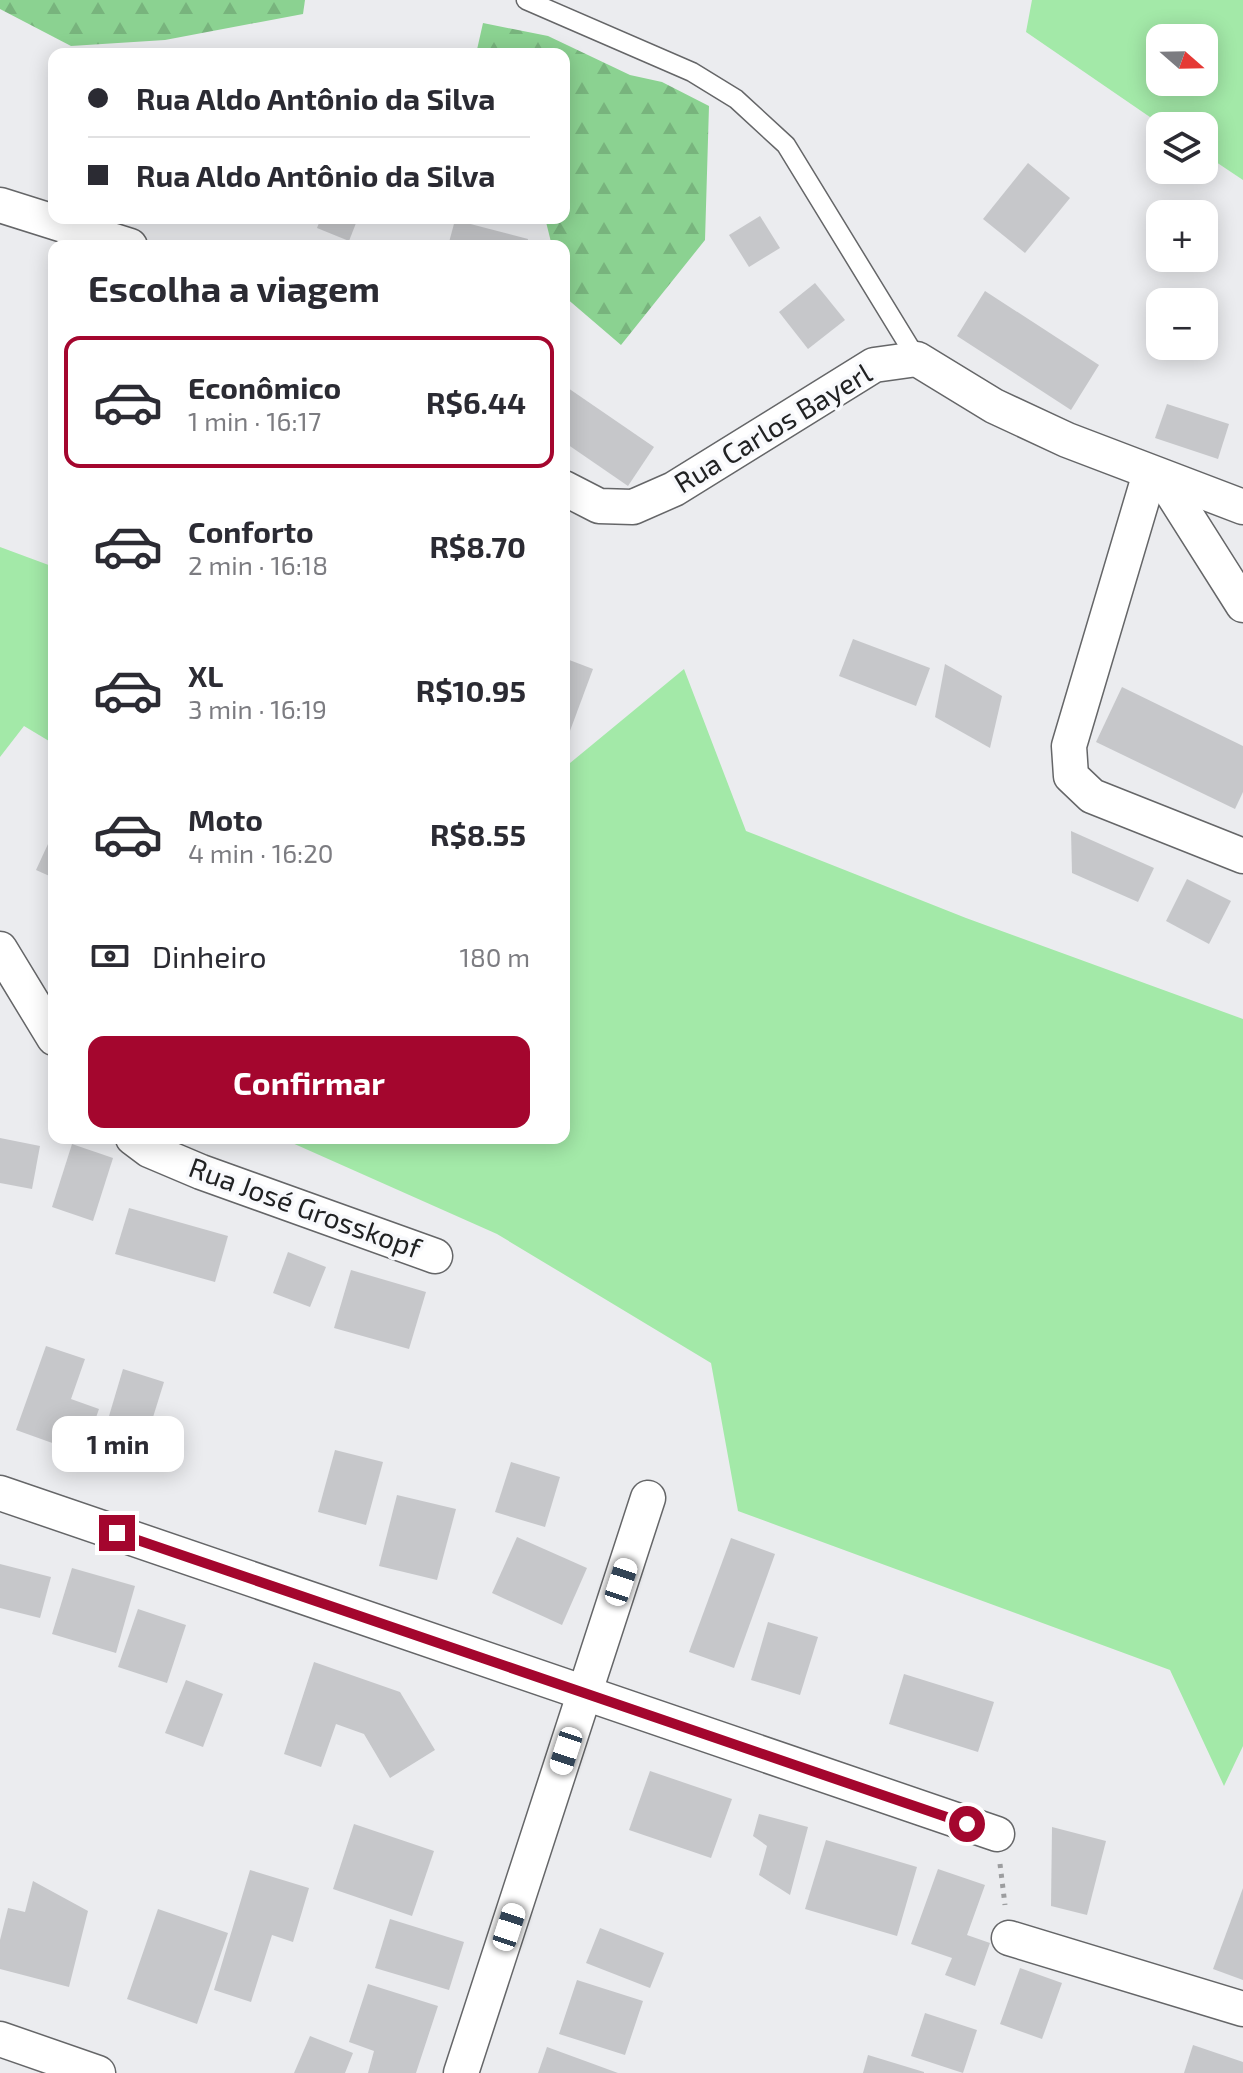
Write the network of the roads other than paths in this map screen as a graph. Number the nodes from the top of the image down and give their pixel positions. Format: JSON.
{"nodes":[{"id":1,"x":526,"y":0,"type":"edge"},
{"id":2,"x":0,"y":205,"type":"edge"},
{"id":3,"x":48,"y":220,"type":"edge"},
{"id":4,"x":60,"y":224,"type":"edge"},
{"id":5,"x":111,"y":240,"type":"edge"},
{"id":6,"x":917,"y":359,"type":"junction"},
{"id":7,"x":1156,"y":475,"type":"junction"},
{"id":8,"x":570,"y":491,"type":"edge"},
{"id":9,"x":1243,"y":507,"type":"edge"},
{"id":10,"x":1243,"y":605,"type":"edge"},
{"id":11,"x":1243,"y":856,"type":"edge"},
{"id":12,"x":0,"y":949,"type":"edge"},
{"id":13,"x":48,"y":1028,"type":"edge"},
{"id":14,"x":141,"y":1144,"type":"edge"},
{"id":15,"x":435,"y":1256,"type":"dead end"},
{"id":16,"x":0,"y":1493,"type":"edge"},
{"id":17,"x":648,"y":1498,"type":"dead end"},
{"id":18,"x":585,"y":1693,"type":"junction"},
{"id":19,"x":997,"y":1834,"type":"road end"},
{"id":20,"x":1009,"y":1938,"type":"road end"},
{"id":21,"x":1243,"y":2009,"type":"edge"},
{"id":22,"x":0,"y":2039,"type":"edge"},
{"id":23,"x":98,"y":2073,"type":"edge"},
{"id":24,"x":461,"y":2073,"type":"edge"}],
"edges":[{"from":1,"to":6,"type":"lane"},
{"from":2,"to":3,"type":"street"},
{"from":4,"to":5,"type":"street"},
{"from":6,"to":7,"type":"street"},
{"from":6,"to":8,"type":"street","name":"Rua Carlos Bayerl"},
{"from":7,"to":9,"type":"street"},
{"from":7,"to":10,"type":"street"},
{"from":7,"to":11,"type":"street"},
{"from":12,"to":13,"type":"street"},
{"from":14,"to":15,"type":"street","name":"Rua José Grosskopf"},
{"from":16,"to":18,"type":"street"},
{"from":17,"to":18,"type":"street"},
{"from":18,"to":19,"type":"street"},
{"from":18,"to":24,"type":"street"},
{"from":20,"to":21,"type":"street"},
{"from":22,"to":23,"type":"street"}]}
